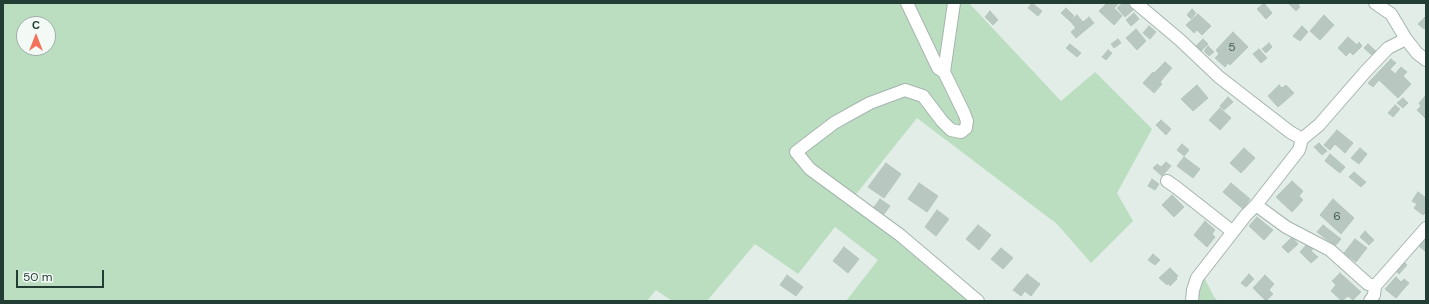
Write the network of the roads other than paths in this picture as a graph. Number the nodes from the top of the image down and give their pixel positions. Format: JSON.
{"nodes":[{"id":1,"x":907,"y":3,"type":"edge"},
{"id":2,"x":954,"y":3,"type":"edge"},
{"id":3,"x":1136,"y":3,"type":"edge"},
{"id":4,"x":1375,"y":3,"type":"edge"},
{"id":5,"x":1406,"y":39,"type":"junction"},
{"id":6,"x":1426,"y":60,"type":"edge"},
{"id":7,"x":944,"y":72,"type":"junction"},
{"id":8,"x":1302,"y":139,"type":"junction"},
{"id":9,"x":1167,"y":181,"type":"dead end"},
{"id":10,"x":1256,"y":205,"type":"junction"},
{"id":11,"x":1426,"y":228,"type":"edge"},
{"id":12,"x":1232,"y":232,"type":"junction"},
{"id":13,"x":1375,"y":286,"type":"junction"},
{"id":14,"x":978,"y":301,"type":"edge"},
{"id":15,"x":1192,"y":301,"type":"edge"},
{"id":16,"x":1370,"y":301,"type":"edge"}],
"edges":[{"from":1,"to":7,"type":"street"},
{"from":2,"to":7,"type":"street"},
{"from":3,"to":8,"type":"street"},
{"from":4,"to":5,"type":"street"},
{"from":5,"to":6,"type":"street"},
{"from":5,"to":8,"type":"street"},
{"from":7,"to":14,"type":"street"},
{"from":8,"to":10,"type":"street"},
{"from":9,"to":12,"type":"street"},
{"from":10,"to":12,"type":"street"},
{"from":10,"to":13,"type":"street"},
{"from":11,"to":13,"type":"street"},
{"from":12,"to":15,"type":"street"},
{"from":13,"to":16,"type":"street"}]}
